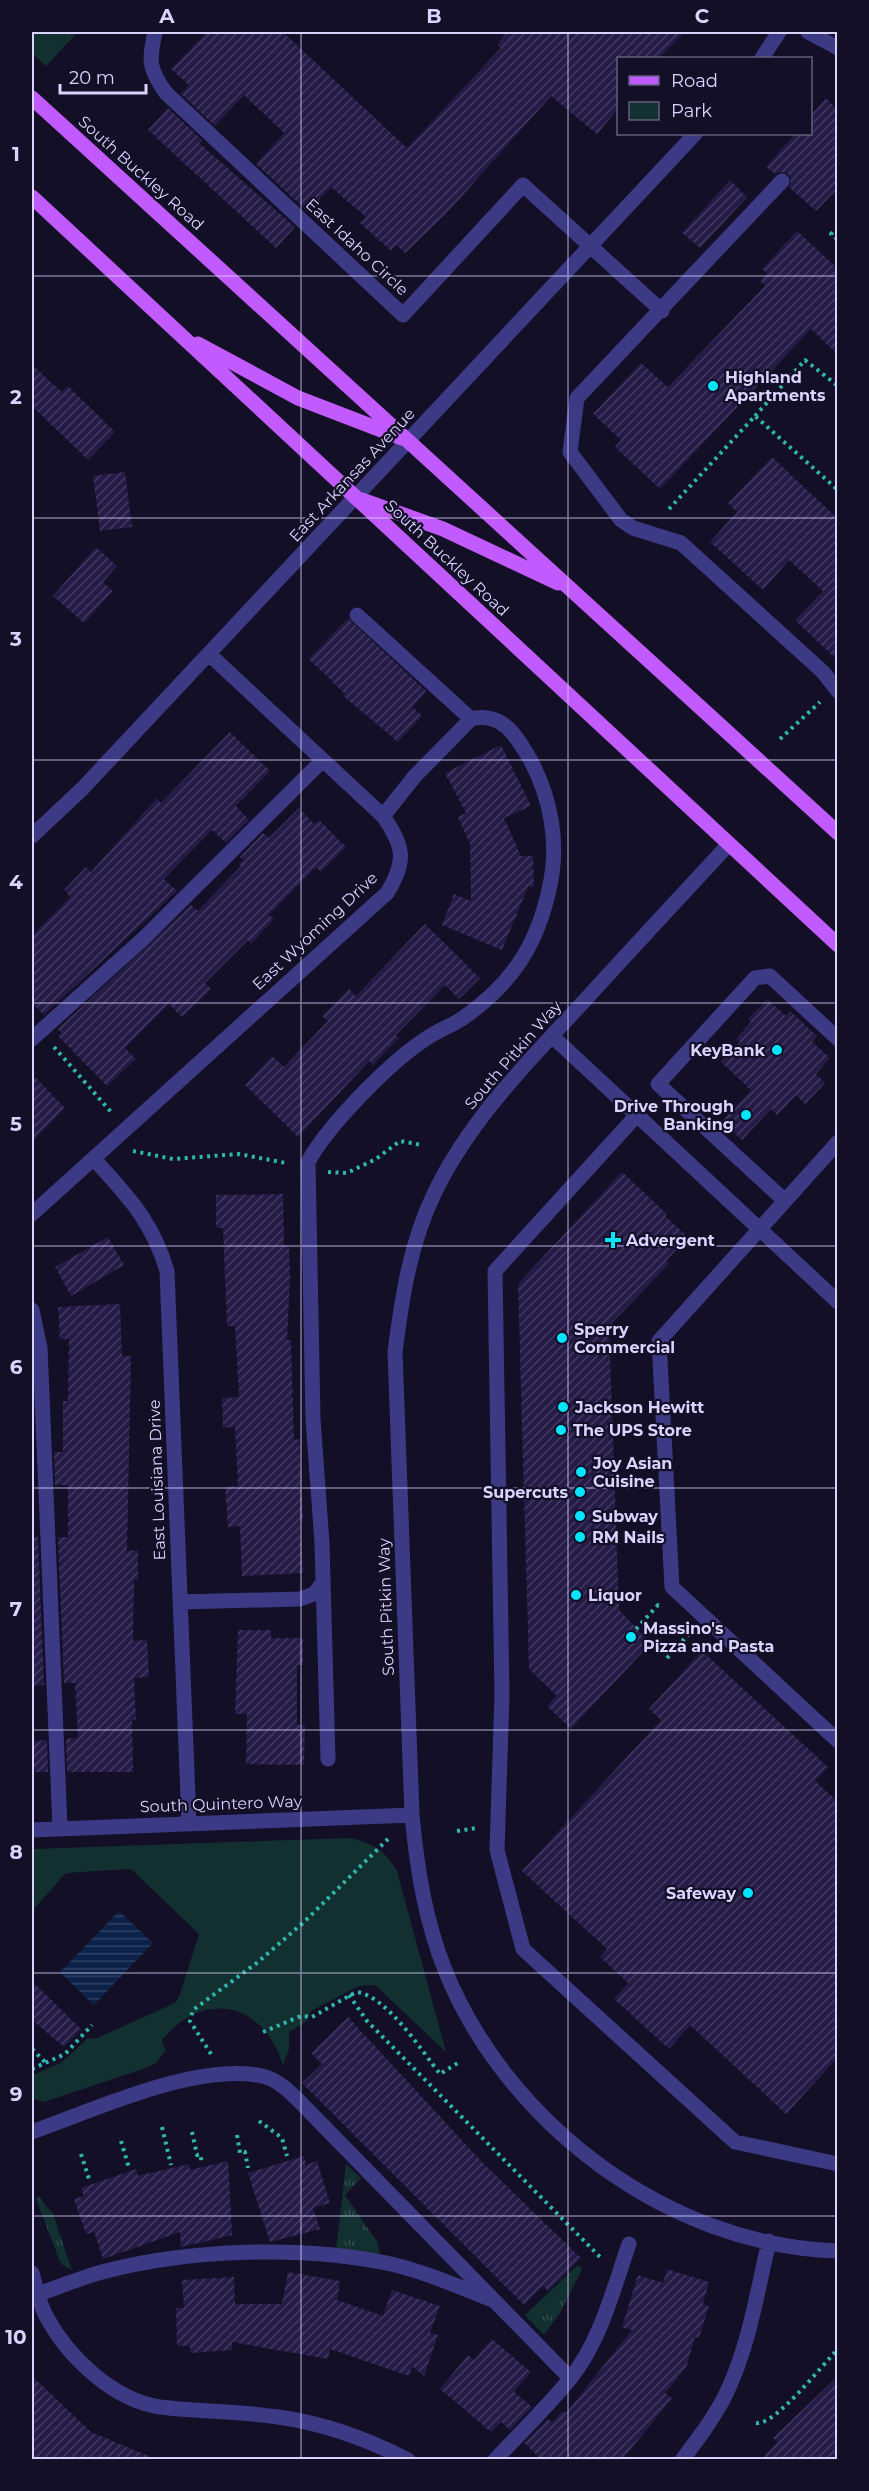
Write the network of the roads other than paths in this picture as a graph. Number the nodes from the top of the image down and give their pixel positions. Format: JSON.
{"nodes":[{"id":1,"x":155,"y":32,"type":"edge"},
{"id":2,"x":779,"y":32,"type":"edge"},
{"id":3,"x":807,"y":32,"type":"edge"},
{"id":4,"x":837,"y":48,"type":"edge"},
{"id":5,"x":763,"y":57,"type":"edge"},
{"id":6,"x":32,"y":98,"type":"edge"},
{"id":7,"x":694,"y":135,"type":"edge"},
{"id":8,"x":782,"y":181,"type":"dead end"},
{"id":9,"x":32,"y":197,"type":"edge"},
{"id":10,"x":590,"y":246,"type":"junction"},
{"id":11,"x":662,"y":311,"type":"junction"},
{"id":12,"x":179,"y":334,"type":"junction"},
{"id":13,"x":410,"y":441,"type":"junction"},
{"id":14,"x":355,"y":498,"type":"junction"},
{"id":15,"x":572,"y":589,"type":"junction"},
{"id":16,"x":357,"y":615,"type":"dead end"},
{"id":17,"x":209,"y":654,"type":"junction"},
{"id":18,"x":831,"y":694,"type":"edge"},
{"id":19,"x":471,"y":719,"type":"junction"},
{"id":20,"x":322,"y":761,"type":"junction"},
{"id":21,"x":383,"y":816,"type":"junction"},
{"id":22,"x":837,"y":833,"type":"edge"},
{"id":23,"x":32,"y":837,"type":"edge"},
{"id":24,"x":729,"y":844,"type":"junction"},
{"id":25,"x":837,"y":945,"type":"edge"},
{"id":26,"x":35,"y":1035,"type":"edge"},
{"id":27,"x":552,"y":1036,"type":"junction"},
{"id":28,"x":837,"y":1039,"type":"edge"},
{"id":29,"x":637,"y":1115,"type":"junction"},
{"id":30,"x":837,"y":1142,"type":"edge"},
{"id":31,"x":94,"y":1159,"type":"junction"},
{"id":32,"x":784,"y":1200,"type":"junction"},
{"id":33,"x":32,"y":1214,"type":"edge"},
{"id":34,"x":759,"y":1228,"type":"junction"},
{"id":35,"x":837,"y":1302,"type":"edge"},
{"id":36,"x":32,"y":1310,"type":"edge"},
{"id":37,"x":321,"y":1586,"type":"junction"},
{"id":38,"x":180,"y":1602,"type":"junction"},
{"id":39,"x":837,"y":1741,"type":"edge"},
{"id":40,"x":328,"y":1759,"type":"dead end"},
{"id":41,"x":412,"y":1815,"type":"junction"},
{"id":42,"x":189,"y":1823,"type":"junction"},
{"id":43,"x":60,"y":1828,"type":"junction"},
{"id":44,"x":32,"y":1830,"type":"edge"},
{"id":45,"x":32,"y":2132,"type":"edge"},
{"id":46,"x":837,"y":2164,"type":"edge"},
{"id":47,"x":769,"y":2241,"type":"junction"},
{"id":48,"x":628,"y":2244,"type":"dead end"},
{"id":49,"x":837,"y":2251,"type":"edge"},
{"id":50,"x":32,"y":2273,"type":"edge"},
{"id":51,"x":38,"y":2294,"type":"junction"},
{"id":52,"x":495,"y":2301,"type":"junction"},
{"id":53,"x":570,"y":2378,"type":"junction"},
{"id":54,"x":408,"y":2460,"type":"edge"},
{"id":55,"x":495,"y":2460,"type":"edge"},
{"id":56,"x":682,"y":2460,"type":"edge"}],
"edges":[{"from":1,"to":10,"type":"street","name":"East Idaho Circle"},
{"from":2,"to":5,"type":"street"},
{"from":3,"to":4,"type":"street"},
{"from":6,"to":13,"type":"main road","name":"South Buckley Road"},
{"from":7,"to":10,"type":"street","name":"East Arkansas Avenue"},
{"from":8,"to":11,"type":"street"},
{"from":9,"to":12,"type":"main road","name":"South Buckley Road"},
{"from":10,"to":11,"type":"street"},
{"from":10,"to":13,"type":"street","name":"East Arkansas Avenue"},
{"from":11,"to":18,"type":"street"},
{"from":12,"to":13,"type":"main road"},
{"from":12,"to":14,"type":"main road","name":"South Buckley Road"},
{"from":13,"to":14,"type":"street","name":"East Arkansas Avenue"},
{"from":13,"to":15,"type":"main road","name":"South Buckley Road"},
{"from":14,"to":15,"type":"main road"},
{"from":14,"to":17,"type":"street","name":"East Arkansas Avenue"},
{"from":14,"to":24,"type":"main road","name":"South Buckley Road"},
{"from":15,"to":22,"type":"main road","name":"South Buckley Road"},
{"from":16,"to":19,"type":"street"},
{"from":17,"to":20,"type":"street","name":"East Wyoming Drive"},
{"from":17,"to":23,"type":"street","name":"East Arkansas Avenue"},
{"from":19,"to":21,"type":"street"},
{"from":19,"to":37,"type":"street"},
{"from":20,"to":21,"type":"street","name":"East Wyoming Drive"},
{"from":20,"to":26,"type":"street"},
{"from":21,"to":31,"type":"street","name":"East Wyoming Drive"},
{"from":24,"to":25,"type":"main road","name":"South Buckley Road"},
{"from":24,"to":27,"type":"street","name":"South Pitkin Way"},
{"from":27,"to":29,"type":"street"},
{"from":27,"to":41,"type":"street","name":"South Pitkin Way"},
{"from":28,"to":32,"type":"street"},
{"from":29,"to":34,"type":"street"},
{"from":29,"to":46,"type":"street"},
{"from":30,"to":32,"type":"street"},
{"from":31,"to":33,"type":"street","name":"East Wyoming Drive"},
{"from":31,"to":38,"type":"street","name":"East Louisiana Drive"},
{"from":32,"to":34,"type":"street"},
{"from":34,"to":35,"type":"street"},
{"from":34,"to":39,"type":"street"},
{"from":36,"to":43,"type":"street"},
{"from":37,"to":38,"type":"street"},
{"from":37,"to":40,"type":"street"},
{"from":38,"to":42,"type":"street","name":"East Louisiana Drive"},
{"from":41,"to":42,"type":"street","name":"South Quintero Way"},
{"from":41,"to":47,"type":"street","name":"South Pitkin Way"},
{"from":42,"to":43,"type":"street","name":"South Quintero Way"},
{"from":43,"to":44,"type":"street","name":"South Quintero Way"},
{"from":45,"to":52,"type":"street"},
{"from":47,"to":49,"type":"street","name":"South Pitkin Way"},
{"from":47,"to":56,"type":"street"},
{"from":48,"to":53,"type":"street"},
{"from":50,"to":51,"type":"street"},
{"from":51,"to":52,"type":"street"},
{"from":51,"to":54,"type":"street"},
{"from":52,"to":53,"type":"street"},
{"from":53,"to":55,"type":"street"}]}
